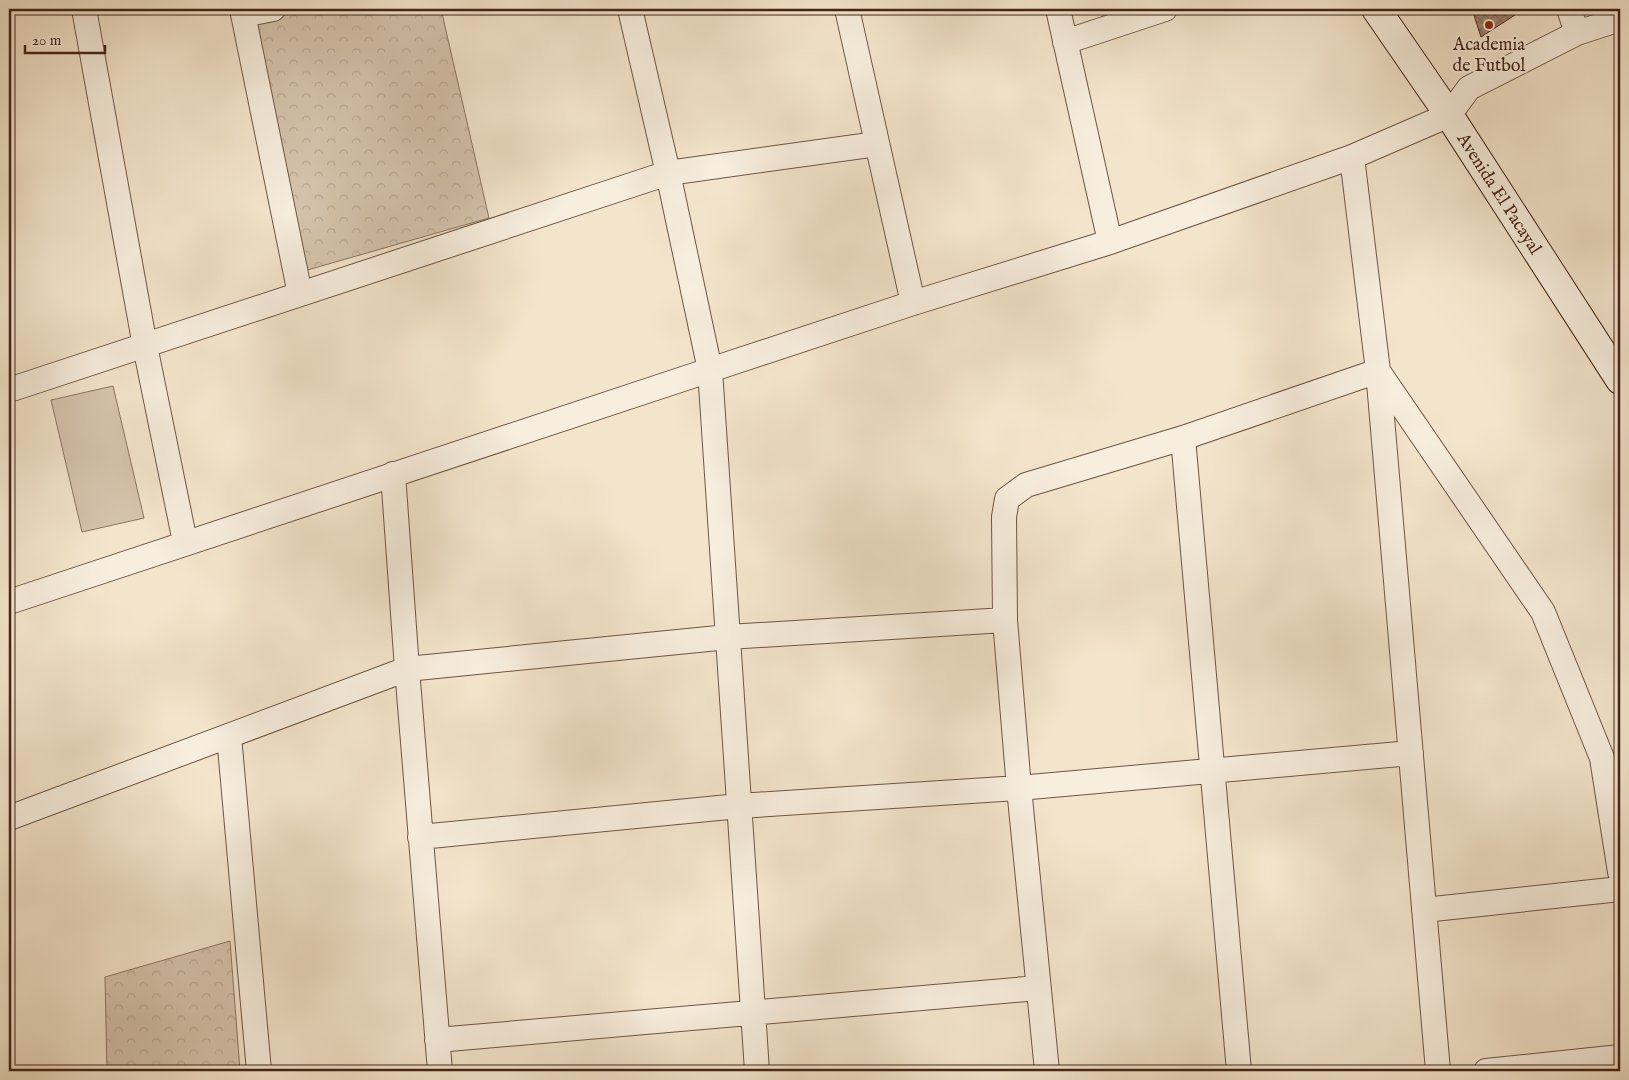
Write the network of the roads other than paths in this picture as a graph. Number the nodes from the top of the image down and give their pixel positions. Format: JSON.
{"nodes":[{"id":1,"x":84,"y":9,"type":"edge"},
{"id":2,"x":273,"y":9,"type":"edge"},
{"id":3,"x":630,"y":9,"type":"edge"},
{"id":4,"x":847,"y":9,"type":"edge"},
{"id":5,"x":1058,"y":9,"type":"edge"},
{"id":6,"x":1165,"y":9,"type":"edge"},
{"id":7,"x":1376,"y":9,"type":"edge"},
{"id":8,"x":1570,"y":9,"type":"edge"},
{"id":9,"x":242,"y":12,"type":"edge"},
{"id":10,"x":1620,"y":18,"type":"edge"},
{"id":11,"x":1577,"y":33,"type":"junction"},
{"id":12,"x":1065,"y":42,"type":"junction"},
{"id":13,"x":1449,"y":115,"type":"junction"},
{"id":14,"x":877,"y":144,"type":"junction"},
{"id":15,"x":1352,"y":157,"type":"junction"},
{"id":16,"x":668,"y":173,"type":"junction"},
{"id":17,"x":1110,"y":242,"type":"junction"},
{"id":18,"x":300,"y":294,"type":"junction"},
{"id":19,"x":913,"y":303,"type":"junction"},
{"id":20,"x":145,"y":346,"type":"junction"},
{"id":21,"x":710,"y":370,"type":"junction"},
{"id":22,"x":1378,"y":371,"type":"junction"},
{"id":23,"x":1620,"y":380,"type":"edge"},
{"id":24,"x":9,"y":390,"type":"edge"},
{"id":25,"x":1183,"y":438,"type":"junction"},
{"id":26,"x":393,"y":474,"type":"junction"},
{"id":27,"x":186,"y":542,"type":"junction"},
{"id":28,"x":9,"y":602,"type":"edge"},
{"id":29,"x":1005,"y":620,"type":"junction"},
{"id":30,"x":728,"y":638,"type":"junction"},
{"id":31,"x":406,"y":669,"type":"junction"},
{"id":32,"x":229,"y":736,"type":"junction"},
{"id":33,"x":1411,"y":753,"type":"junction"},
{"id":34,"x":1213,"y":771,"type":"junction"},
{"id":35,"x":1018,"y":788,"type":"junction"},
{"id":36,"x":739,"y":806,"type":"junction"},
{"id":37,"x":9,"y":818,"type":"edge"},
{"id":38,"x":420,"y":837,"type":"junction"},
{"id":39,"x":1620,"y":872,"type":"edge"},
{"id":40,"x":1620,"y":890,"type":"edge"},
{"id":41,"x":1424,"y":910,"type":"junction"},
{"id":42,"x":1038,"y":988,"type":"junction"},
{"id":43,"x":753,"y":1013,"type":"junction"},
{"id":44,"x":437,"y":1040,"type":"junction"},
{"id":45,"x":1620,"y":1057,"type":"edge"},
{"id":46,"x":259,"y":1071,"type":"edge"},
{"id":47,"x":440,"y":1071,"type":"edge"},
{"id":48,"x":757,"y":1071,"type":"edge"},
{"id":49,"x":1047,"y":1071,"type":"edge"},
{"id":50,"x":1239,"y":1071,"type":"edge"},
{"id":51,"x":1438,"y":1071,"type":"edge"},
{"id":52,"x":1486,"y":1071,"type":"edge"}],
"edges":[{"from":1,"to":20,"type":"street"},
{"from":2,"to":9,"type":"street"},
{"from":3,"to":16,"type":"street"},
{"from":4,"to":14,"type":"street"},
{"from":5,"to":12,"type":"street"},
{"from":6,"to":12,"type":"street"},
{"from":7,"to":13,"type":"street","name":"Avenida El Pacayal"},
{"from":8,"to":11,"type":"street"},
{"from":9,"to":18,"type":"street"},
{"from":10,"to":11,"type":"street"},
{"from":11,"to":13,"type":"street"},
{"from":12,"to":17,"type":"street"},
{"from":13,"to":15,"type":"street"},
{"from":13,"to":23,"type":"street","name":"Avenida El Pacayal"},
{"from":14,"to":16,"type":"street"},
{"from":14,"to":19,"type":"street"},
{"from":15,"to":17,"type":"street"},
{"from":15,"to":22,"type":"street"},
{"from":16,"to":18,"type":"street"},
{"from":16,"to":21,"type":"street"},
{"from":17,"to":19,"type":"street"},
{"from":18,"to":20,"type":"street"},
{"from":19,"to":21,"type":"street"},
{"from":20,"to":24,"type":"street"},
{"from":20,"to":27,"type":"street"},
{"from":21,"to":26,"type":"street"},
{"from":21,"to":30,"type":"street"},
{"from":22,"to":25,"type":"street"},
{"from":22,"to":33,"type":"street"},
{"from":22,"to":39,"type":"street"},
{"from":25,"to":29,"type":"street"},
{"from":25,"to":34,"type":"street"},
{"from":26,"to":27,"type":"street"},
{"from":26,"to":31,"type":"street"},
{"from":27,"to":28,"type":"street"},
{"from":29,"to":30,"type":"street"},
{"from":29,"to":35,"type":"street"},
{"from":30,"to":31,"type":"street"},
{"from":30,"to":36,"type":"street"},
{"from":31,"to":32,"type":"street"},
{"from":31,"to":38,"type":"street"},
{"from":32,"to":37,"type":"street"},
{"from":32,"to":46,"type":"street"},
{"from":33,"to":34,"type":"street"},
{"from":33,"to":41,"type":"street"},
{"from":34,"to":35,"type":"street"},
{"from":34,"to":50,"type":"street"},
{"from":35,"to":36,"type":"street"},
{"from":35,"to":42,"type":"street"},
{"from":36,"to":38,"type":"street"},
{"from":36,"to":43,"type":"street"},
{"from":38,"to":44,"type":"street"},
{"from":40,"to":41,"type":"street"},
{"from":41,"to":51,"type":"street"},
{"from":42,"to":43,"type":"street"},
{"from":42,"to":49,"type":"street"},
{"from":43,"to":44,"type":"street"},
{"from":43,"to":48,"type":"street"},
{"from":44,"to":47,"type":"street"},
{"from":45,"to":52,"type":"street"}]}
